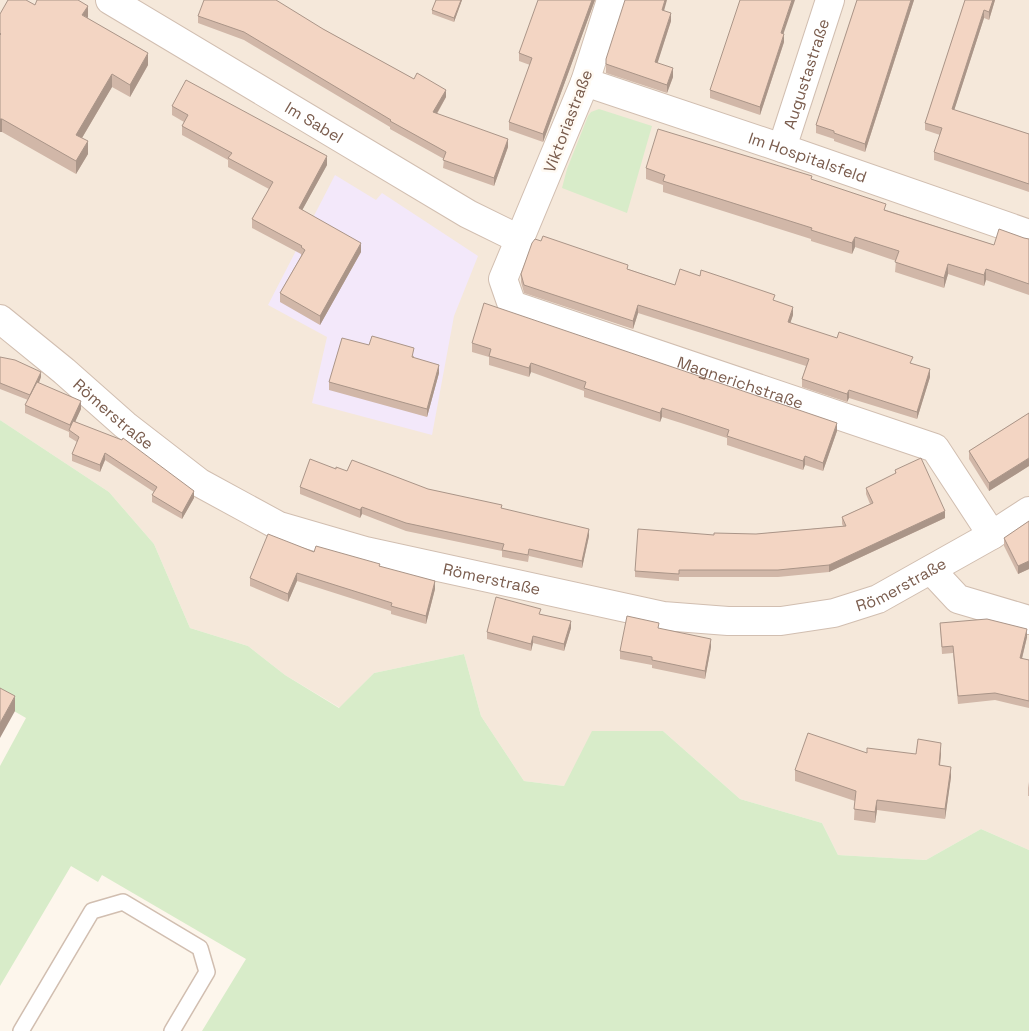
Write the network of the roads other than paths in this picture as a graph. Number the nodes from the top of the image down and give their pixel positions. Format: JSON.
{"nodes":[{"id":1,"x":110,"y":0,"type":"edge"},
{"id":2,"x":610,"y":0,"type":"edge"},
{"id":3,"x":830,"y":0,"type":"edge"},
{"id":4,"x":585,"y":82,"type":"junction"},
{"id":5,"x":782,"y":148,"type":"junction"},
{"id":6,"x":1029,"y":234,"type":"edge"},
{"id":7,"x":521,"y":240,"type":"junction"},
{"id":8,"x":0,"y":319,"type":"edge"},
{"id":9,"x":1029,"y":511,"type":"edge"},
{"id":10,"x":992,"y":535,"type":"junction"},
{"id":11,"x":931,"y":570,"type":"junction"},
{"id":12,"x":1029,"y":620,"type":"edge"},
{"id":13,"x":21,"y":1031,"type":"edge"},
{"id":14,"x":172,"y":1031,"type":"edge"}],
"edges":[{"from":1,"to":7,"type":"street","name":"Im Sabel"},
{"from":2,"to":4,"type":"street","name":"Viktoriastraße"},
{"from":3,"to":5,"type":"street","name":"Augustastraße"},
{"from":4,"to":5,"type":"street","name":"Im Hospitalsfeld"},
{"from":4,"to":7,"type":"street","name":"Viktoriastraße"},
{"from":5,"to":6,"type":"street","name":"Im Hospitalsfeld"},
{"from":7,"to":10,"type":"street","name":"Magnerichstraße"},
{"from":8,"to":11,"type":"street","name":"Römerstraße"},
{"from":9,"to":10,"type":"street","name":"Römerstraße"},
{"from":10,"to":11,"type":"street","name":"Römerstraße"},
{"from":11,"to":12,"type":"street"},
{"from":13,"to":14,"type":"lane"}]}
